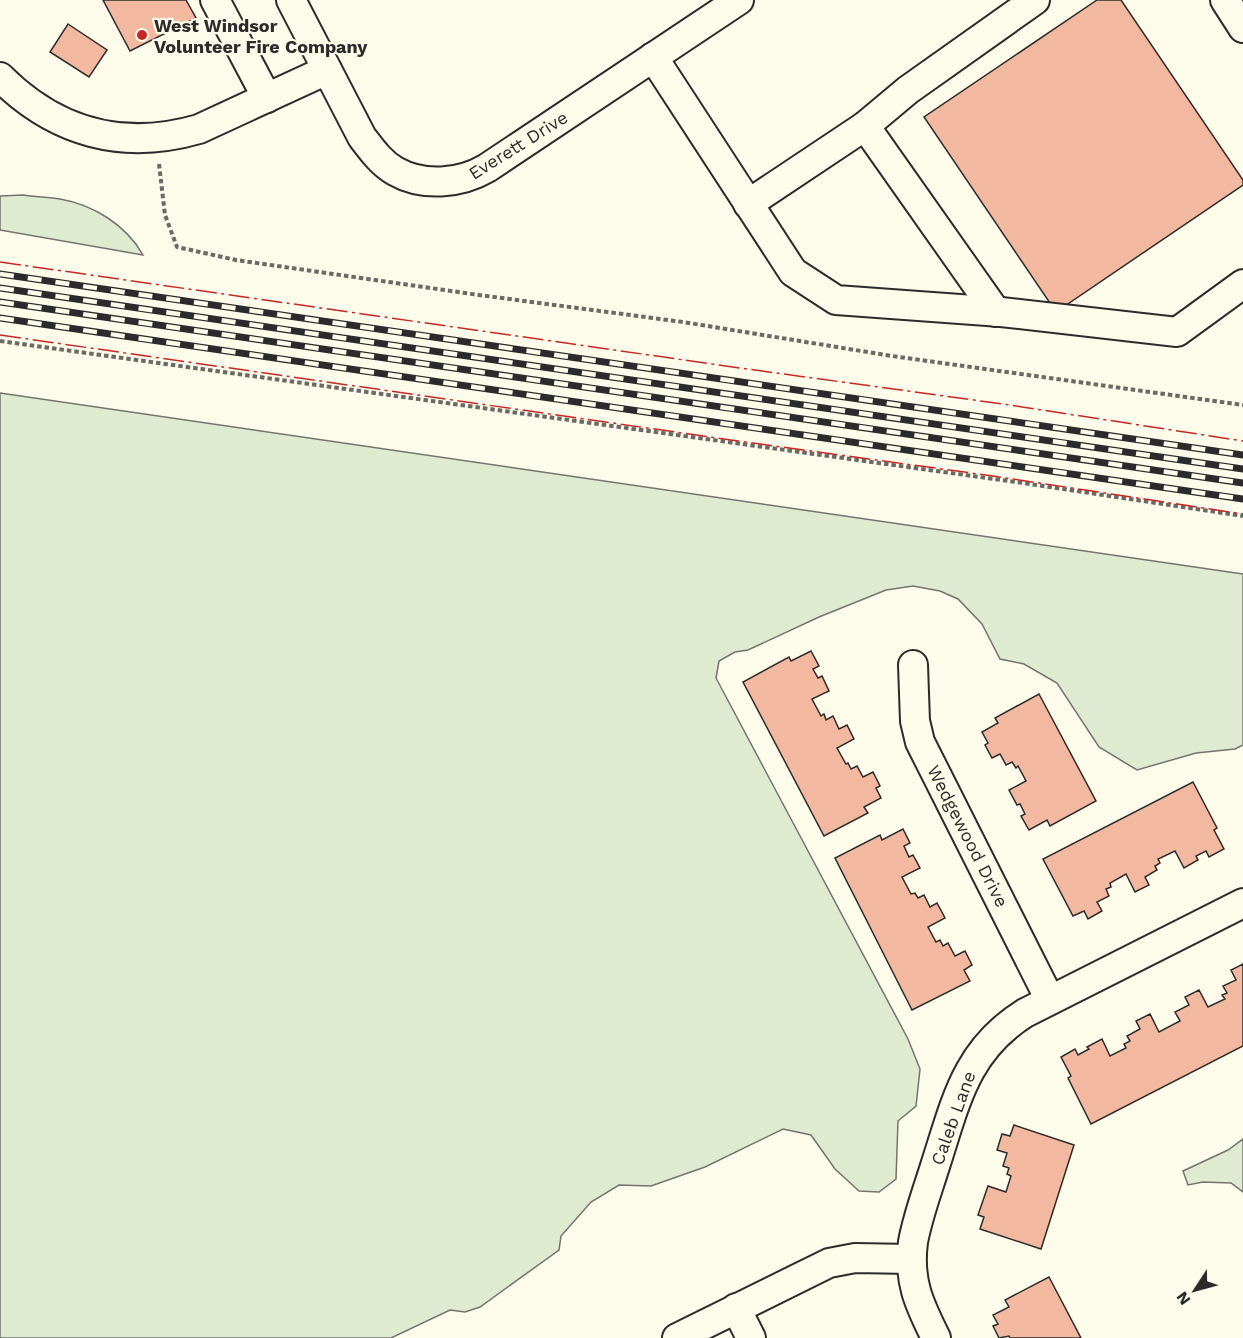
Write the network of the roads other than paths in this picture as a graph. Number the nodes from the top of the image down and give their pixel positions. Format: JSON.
{"nodes":[{"id":1,"x":215,"y":0,"type":"edge"},
{"id":2,"x":291,"y":0,"type":"edge"},
{"id":3,"x":739,"y":0,"type":"edge"},
{"id":4,"x":1035,"y":0,"type":"edge"},
{"id":5,"x":1225,"y":0,"type":"edge"},
{"id":6,"x":1243,"y":28,"type":"edge"},
{"id":7,"x":653,"y":57,"type":"junction"},
{"id":8,"x":327,"y":70,"type":"junction"},
{"id":9,"x":0,"y":77,"type":"edge"},
{"id":10,"x":267,"y":98,"type":"junction"},
{"id":11,"x":865,"y":126,"type":"junction"},
{"id":12,"x":748,"y":204,"type":"junction"},
{"id":13,"x":1243,"y":284,"type":"edge"},
{"id":14,"x":996,"y":312,"type":"junction"},
{"id":15,"x":913,"y":665,"type":"dead end"},
{"id":16,"x":1243,"y":903,"type":"edge"},
{"id":17,"x":1050,"y":1000,"type":"junction"},
{"id":18,"x":911,"y":1259,"type":"junction"},
{"id":19,"x":736,"y":1308,"type":"junction"},
{"id":20,"x":677,"y":1338,"type":"edge"},
{"id":21,"x":752,"y":1338,"type":"edge"},
{"id":22,"x":936,"y":1338,"type":"edge"}],
"edges":[{"from":1,"to":10,"type":"street"},
{"from":2,"to":8,"type":"street","name":"Everett Drive"},
{"from":3,"to":7,"type":"street","name":"Everett Drive"},
{"from":4,"to":11,"type":"street"},
{"from":5,"to":6,"type":"street"},
{"from":7,"to":8,"type":"street","name":"Everett Drive"},
{"from":7,"to":12,"type":"street"},
{"from":8,"to":10,"type":"street"},
{"from":9,"to":10,"type":"street"},
{"from":11,"to":12,"type":"street"},
{"from":11,"to":14,"type":"street"},
{"from":12,"to":14,"type":"street"},
{"from":13,"to":14,"type":"street"},
{"from":15,"to":17,"type":"street","name":"Wedgewood Drive"},
{"from":16,"to":17,"type":"street","name":"Caleb Lane"},
{"from":17,"to":18,"type":"street","name":"Caleb Lane"},
{"from":18,"to":19,"type":"street"},
{"from":18,"to":22,"type":"street","name":"Caleb Lane"},
{"from":19,"to":20,"type":"street"},
{"from":19,"to":21,"type":"street"}]}
